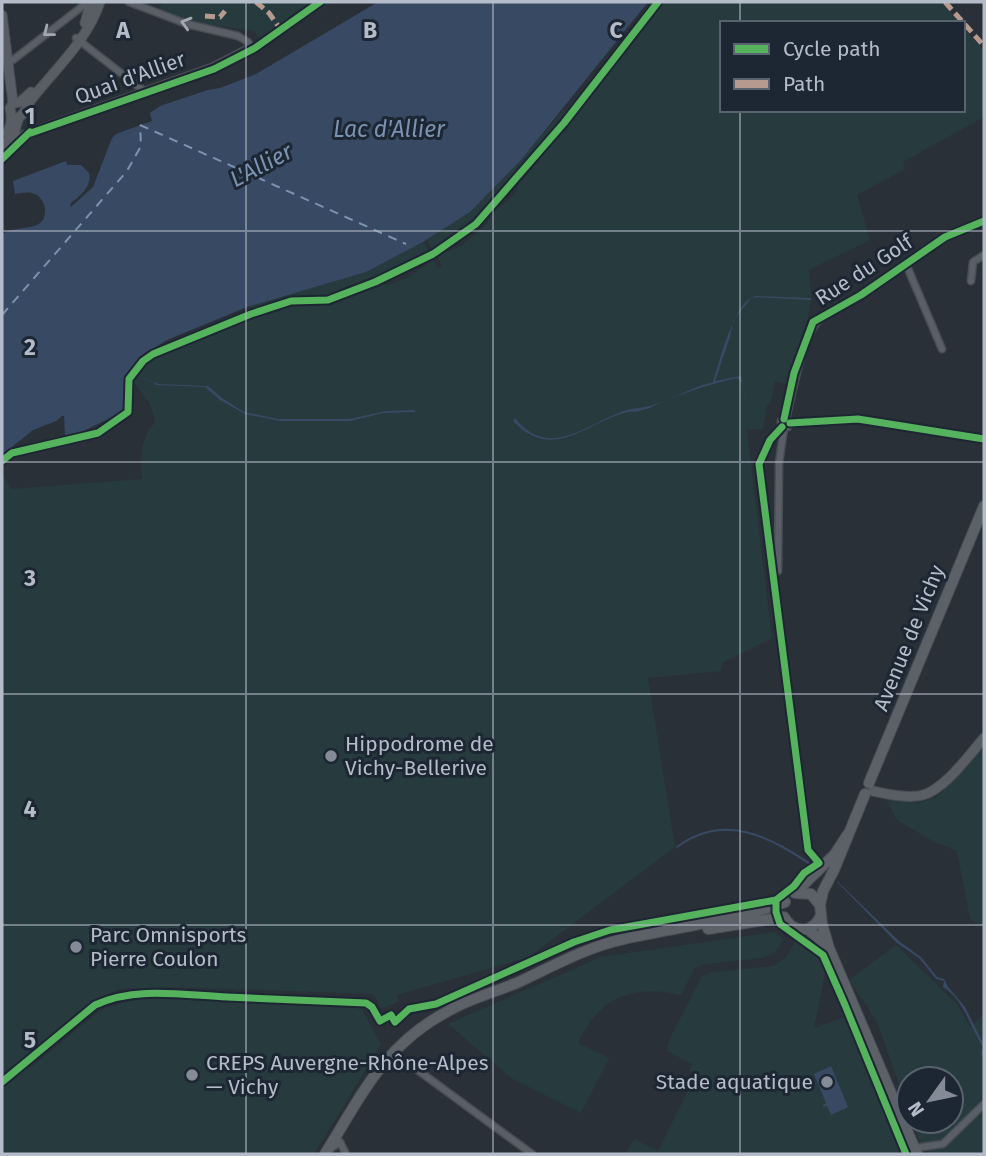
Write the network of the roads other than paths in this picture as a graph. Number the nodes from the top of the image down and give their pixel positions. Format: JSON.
{"nodes":[{"id":1,"x":90,"y":2,"type":"edge"},
{"id":2,"x":100,"y":2,"type":"edge"},
{"id":3,"x":129,"y":2,"type":"edge"},
{"id":4,"x":2,"y":15,"type":"edge"},
{"id":5,"x":78,"y":39,"type":"junction"},
{"id":6,"x":7,"y":61,"type":"junction"},
{"id":7,"x":144,"y":91,"type":"junction"},
{"id":8,"x":19,"y":104,"type":"junction"},
{"id":9,"x":15,"y":115,"type":"junction"},
{"id":10,"x":14,"y":133,"type":"junction"},
{"id":11,"x":2,"y":140,"type":"edge"},
{"id":12,"x":2,"y":147,"type":"edge"},
{"id":13,"x":984,"y":221,"type":"edge"},
{"id":14,"x":984,"y":255,"type":"edge"},
{"id":15,"x":906,"y":264,"type":"junction"},
{"id":16,"x":971,"y":282,"type":"dead end"},
{"id":17,"x":942,"y":349,"type":"dead end"},
{"id":18,"x":787,"y":424,"type":"junction"},
{"id":19,"x":983,"y":440,"type":"edge"},
{"id":20,"x":984,"y":506,"type":"edge"},
{"id":21,"x":778,"y":571,"type":"dead end"},
{"id":22,"x":984,"y":738,"type":"edge"},
{"id":23,"x":869,"y":789,"type":"junction"},
{"id":24,"x":848,"y":834,"type":"junction"},
{"id":25,"x":796,"y":893,"type":"junction"},
{"id":26,"x":785,"y":902,"type":"junction"},
{"id":27,"x":821,"y":910,"type":"junction"},
{"id":28,"x":786,"y":922,"type":"junction"},
{"id":29,"x":808,"y":929,"type":"junction"},
{"id":30,"x":395,"y":1054,"type":"junction"},
{"id":31,"x":984,"y":1104,"type":"edge"},
{"id":32,"x":332,"y":1151,"type":"edge"},
{"id":33,"x":912,"y":1151,"type":"edge"},
{"id":34,"x":346,"y":1154,"type":"edge"},
{"id":35,"x":531,"y":1154,"type":"edge"}],
"edges":[{"from":1,"to":5,"type":"main road"},
{"from":1,"to":6,"type":"street","one_way":true},
{"from":2,"to":5,"type":"main road"},
{"from":7,"to":3,"type":"street","name":"Quai d'Allier","one_way":true},
{"from":4,"to":6,"type":"main road"},
{"from":5,"to":7,"type":"street"},
{"from":5,"to":8,"type":"main road"},
{"from":6,"to":8,"type":"main road"},
{"from":7,"to":10,"type":"street","name":"Quai d'Allier"},
{"from":8,"to":9,"type":"main road"},
{"from":8,"to":9,"type":"main road"},
{"from":9,"to":10,"type":"main road"},
{"from":10,"to":11,"type":"main road"},
{"from":10,"to":12,"type":"main road"},
{"from":13,"to":15,"type":"street","name":"Rue du Golf"},
{"from":14,"to":16,"type":"street"},
{"from":15,"to":17,"type":"street"},
{"from":15,"to":18,"type":"street","name":"Rue du Golf"},
{"from":18,"to":19,"type":"street"},
{"from":18,"to":21,"type":"street","name":"Rue du Golf"},
{"from":20,"to":23,"type":"main road","name":"Avenue de Vichy"},
{"from":22,"to":23,"type":"main road"},
{"from":23,"to":24,"type":"main road","name":"Avenue de Vichy"},
{"from":24,"to":25,"type":"main road","name":"Avenue de Vichy"},
{"from":24,"to":27,"type":"main road","name":"Avenue de Vichy"},
{"from":25,"to":26,"type":"main road"},
{"from":25,"to":27,"type":"main road"},
{"from":26,"to":28,"type":"main road"},
{"from":26,"to":30,"type":"main road"},
{"from":27,"to":29,"type":"main road"},
{"from":27,"to":33,"type":"main road"},
{"from":28,"to":29,"type":"main road"},
{"from":28,"to":30,"type":"main road"},
{"from":29,"to":33,"type":"main road"},
{"from":30,"to":32,"type":"main road"},
{"from":30,"to":32,"type":"main road"},
{"from":30,"to":35,"type":"street"},
{"from":31,"to":33,"type":"street"},
{"from":32,"to":34,"type":"street"}]}
